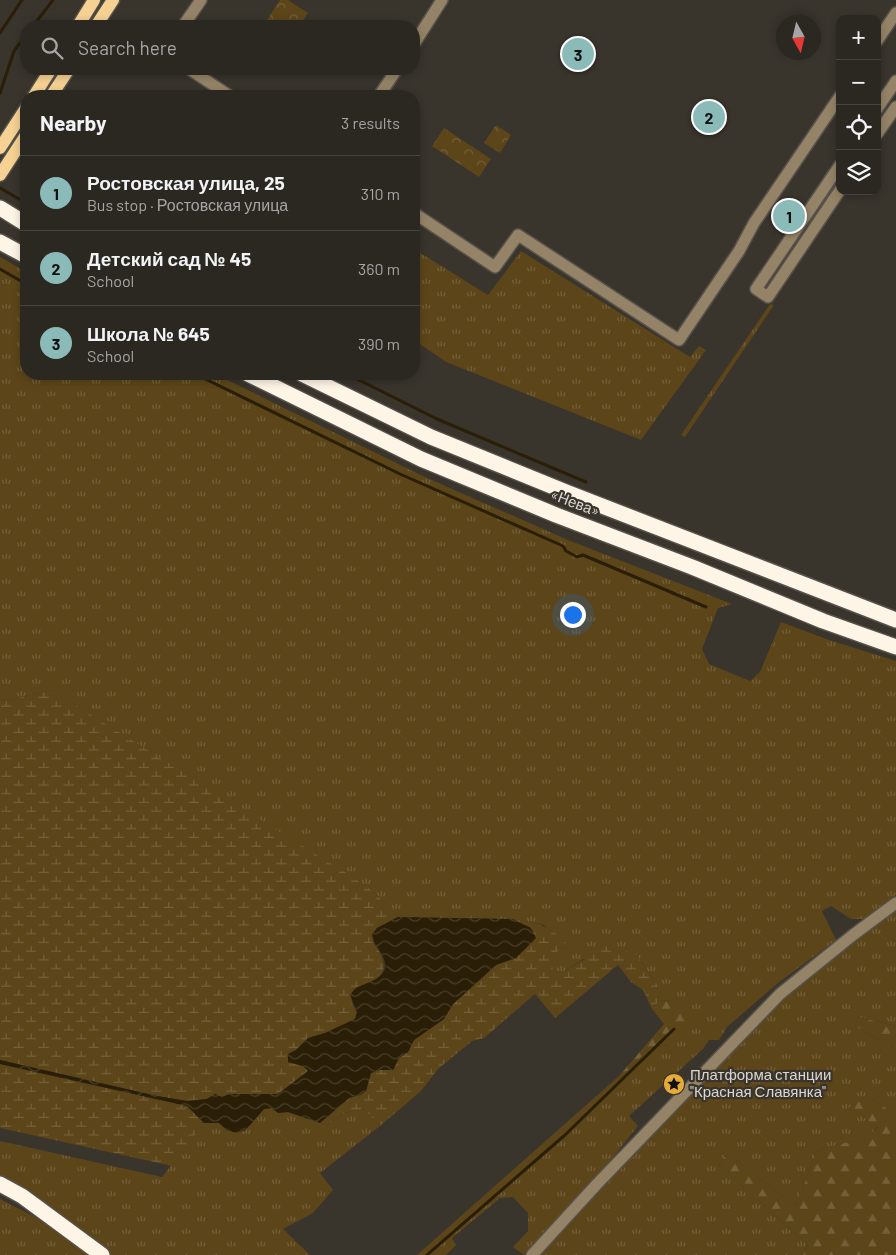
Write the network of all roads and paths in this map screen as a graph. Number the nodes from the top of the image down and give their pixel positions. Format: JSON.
{"nodes":[{"id":1,"x":94,"y":0,"type":"edge"},
{"id":2,"x":113,"y":0,"type":"edge"},
{"id":3,"x":201,"y":0,"type":"edge"},
{"id":4,"x":442,"y":0,"type":"edge"},
{"id":5,"x":896,"y":13,"type":"edge"},
{"id":6,"x":82,"y":20,"type":"edge"},
{"id":7,"x":100,"y":20,"type":"edge"},
{"id":8,"x":187,"y":20,"type":"edge"},
{"id":9,"x":881,"y":34,"type":"edge"},
{"id":10,"x":420,"y":35,"type":"edge"},
{"id":11,"x":47,"y":75,"type":"edge"},
{"id":12,"x":65,"y":75,"type":"edge"},
{"id":13,"x":198,"y":75,"type":"edge"},
{"id":14,"x":393,"y":75,"type":"edge"},
{"id":15,"x":896,"y":81,"type":"edge"},
{"id":16,"x":38,"y":90,"type":"edge"},
{"id":17,"x":55,"y":90,"type":"edge"},
{"id":18,"x":221,"y":90,"type":"edge"},
{"id":19,"x":383,"y":90,"type":"edge"},
{"id":20,"x":836,"y":102,"type":"edge"},
{"id":21,"x":880,"y":105,"type":"edge"},
{"id":22,"x":896,"y":107,"type":"edge"},
{"id":23,"x":20,"y":117,"type":"edge"},
{"id":24,"x":881,"y":128,"type":"edge"},
{"id":25,"x":20,"y":144,"type":"edge"},
{"id":26,"x":0,"y":148,"type":"edge"},
{"id":27,"x":836,"y":171,"type":"edge"},
{"id":28,"x":0,"y":175,"type":"edge"},
{"id":29,"x":837,"y":195,"type":"edge"},
{"id":30,"x":0,"y":208,"type":"edge"},
{"id":31,"x":420,"y":217,"type":"edge"},
{"id":32,"x":20,"y":220,"type":"edge"},
{"id":33,"x":0,"y":242,"type":"edge"},
{"id":34,"x":20,"y":253,"type":"edge"},
{"id":35,"x":260,"y":380,"type":"edge"},
{"id":36,"x":315,"y":380,"type":"edge"},
{"id":37,"x":896,"y":620,"type":"edge"},
{"id":38,"x":896,"y":647,"type":"edge"},
{"id":39,"x":896,"y":903,"type":"edge"},
{"id":40,"x":0,"y":1184,"type":"edge"},
{"id":41,"x":102,"y":1255,"type":"edge"},
{"id":42,"x":532,"y":1255,"type":"edge"}],
"edges":[{"from":1,"to":6,"type":"main road"},
{"from":2,"to":7,"type":"main road"},
{"from":3,"to":8,"type":"street"},
{"from":4,"to":10,"type":"street"},
{"from":5,"to":9,"type":"street"},
{"from":11,"to":16,"type":"main road"},
{"from":12,"to":17,"type":"main road"},
{"from":13,"to":18,"type":"street"},
{"from":14,"to":19,"type":"street"},
{"from":15,"to":21,"type":"street"},
{"from":20,"to":31,"type":"street"},
{"from":22,"to":24,"type":"street"},
{"from":23,"to":26,"type":"main road"},
{"from":25,"to":28,"type":"main road"},
{"from":27,"to":29,"type":"street"},
{"from":30,"to":32,"type":"highway"},
{"from":33,"to":34,"type":"highway"},
{"from":35,"to":38,"type":"highway","name":"«Нева»"},
{"from":36,"to":37,"type":"highway","name":"«Нева»"},
{"from":39,"to":42,"type":"street"},
{"from":40,"to":41,"type":"highway"}]}
